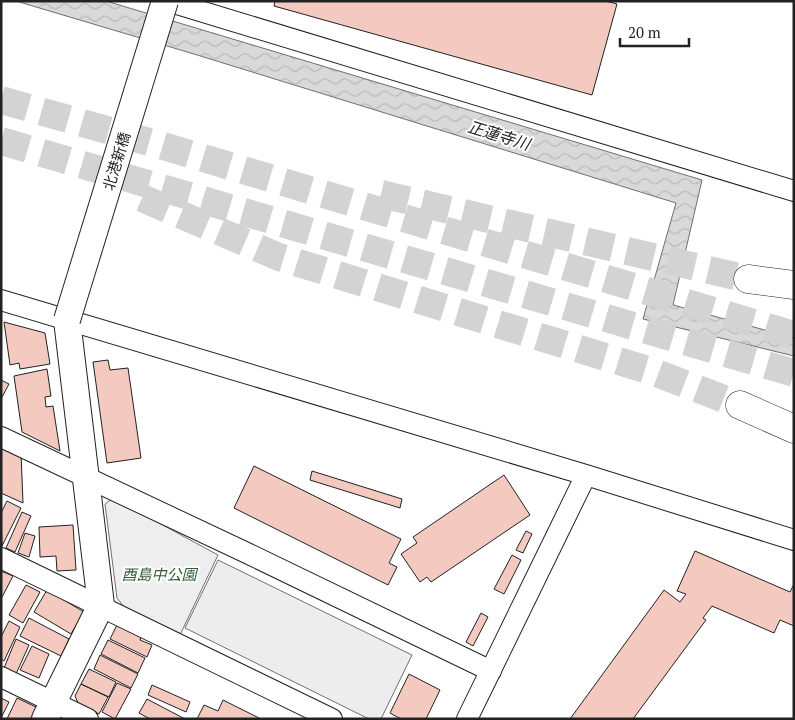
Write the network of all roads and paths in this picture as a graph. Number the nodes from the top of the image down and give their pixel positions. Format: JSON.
{"nodes":[{"id":1,"x":166,"y":1,"type":"edge"},
{"id":2,"x":794,"y":190,"type":"edge"},
{"id":3,"x":748,"y":279,"type":"tunnel mouth"},
{"id":4,"x":794,"y":285,"type":"edge"},
{"id":5,"x":1,"y":300,"type":"edge"},
{"id":6,"x":68,"y":320,"type":"junction"},
{"id":7,"x":740,"y":405,"type":"tunnel mouth"},
{"id":8,"x":794,"y":429,"type":"edge"},
{"id":9,"x":1,"y":437,"type":"edge"},
{"id":10,"x":586,"y":475,"type":"junction"},
{"id":11,"x":87,"y":478,"type":"junction"},
{"id":12,"x":794,"y":540,"type":"edge"},
{"id":13,"x":1,"y":558,"type":"edge"},
{"id":14,"x":101,"y":605,"type":"junction"},
{"id":15,"x":490,"y":671,"type":"junction"},
{"id":16,"x":1,"y":677,"type":"edge"},
{"id":17,"x":49,"y":710,"type":"edge"},
{"id":18,"x":88,"y":719,"type":"edge"},
{"id":19,"x":332,"y":719,"type":"edge"},
{"id":20,"x":467,"y":719,"type":"edge"}],
"edges":[{"from":1,"to":2,"type":"street"},
{"from":1,"to":6,"type":"street","name":"北港新橋","bridge":true},
{"from":3,"to":4,"type":"highway"},
{"from":5,"to":6,"type":"street"},
{"from":6,"to":10,"type":"street"},
{"from":6,"to":11,"type":"street"},
{"from":7,"to":8,"type":"highway"},
{"from":9,"to":11,"type":"street"},
{"from":10,"to":12,"type":"street"},
{"from":10,"to":15,"type":"street"},
{"from":11,"to":14,"type":"street"},
{"from":11,"to":15,"type":"street"},
{"from":13,"to":14,"type":"street"},
{"from":14,"to":17,"type":"street"},
{"from":14,"to":19,"type":"street"},
{"from":15,"to":20,"type":"street"},
{"from":16,"to":17,"type":"street"},
{"from":17,"to":18,"type":"street"}]}
